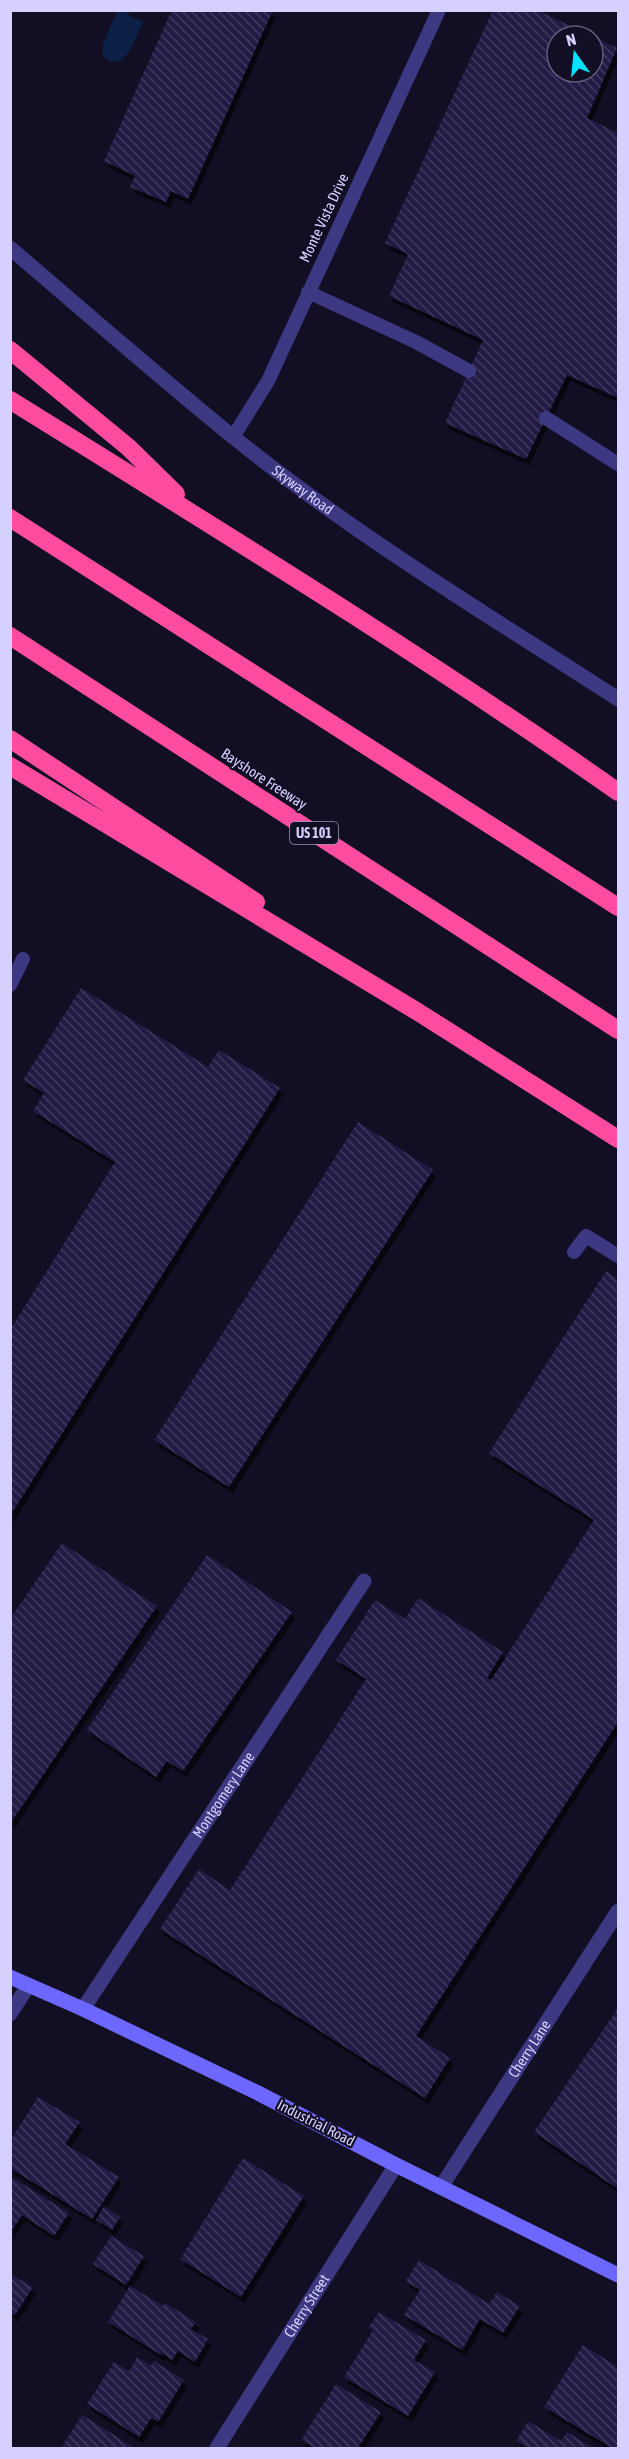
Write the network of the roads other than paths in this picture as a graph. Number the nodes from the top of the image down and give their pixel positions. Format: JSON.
{"nodes":[{"id":1,"x":439,"y":10,"type":"edge"},
{"id":2,"x":10,"y":248,"type":"edge"},
{"id":3,"x":308,"y":292,"type":"junction"},
{"id":4,"x":10,"y":350,"type":"edge"},
{"id":5,"x":469,"y":371,"type":"dead end"},
{"id":6,"x":10,"y":399,"type":"edge"},
{"id":7,"x":546,"y":418,"type":"dead end"},
{"id":8,"x":233,"y":437,"type":"junction"},
{"id":9,"x":618,"y":464,"type":"edge"},
{"id":10,"x":10,"y":518,"type":"edge"},
{"id":11,"x":201,"y":518,"type":"junction"},
{"id":12,"x":10,"y":636,"type":"edge"},
{"id":13,"x":618,"y":699,"type":"edge"},
{"id":14,"x":10,"y":739,"type":"edge"},
{"id":15,"x":10,"y":766,"type":"edge"},
{"id":16,"x":618,"y":792,"type":"edge"},
{"id":17,"x":618,"y":907,"type":"edge"},
{"id":18,"x":23,"y":959,"type":"dead end"},
{"id":19,"x":10,"y":985,"type":"edge"},
{"id":20,"x":418,"y":1012,"type":"junction"},
{"id":21,"x":618,"y":1030,"type":"edge"},
{"id":22,"x":618,"y":1139,"type":"edge"},
{"id":23,"x":574,"y":1252,"type":"dead end"},
{"id":24,"x":618,"y":1256,"type":"edge"},
{"id":25,"x":364,"y":1581,"type":"dead end"},
{"id":26,"x":618,"y":1911,"type":"edge"},
{"id":27,"x":10,"y":1977,"type":"edge"},
{"id":28,"x":28,"y":1986,"type":"junction"},
{"id":29,"x":83,"y":2009,"type":"junction"},
{"id":30,"x":10,"y":2014,"type":"edge"},
{"id":31,"x":396,"y":2165,"type":"junction"},
{"id":32,"x":441,"y":2187,"type":"junction"},
{"id":33,"x":618,"y":2275,"type":"edge"},
{"id":34,"x":217,"y":2448,"type":"edge"}],
"edges":[{"from":1,"to":3,"type":"lane","name":"Monte Vista Drive"},
{"from":2,"to":8,"type":"street","name":"Skyway Road"},
{"from":3,"to":5,"type":"lane"},
{"from":3,"to":8,"type":"lane","name":"Monte Vista Drive"},
{"from":4,"to":11,"type":"highway"},
{"from":6,"to":11,"type":"highway"},
{"from":7,"to":9,"type":"lane"},
{"from":8,"to":13,"type":"street","name":"Skyway Road"},
{"from":10,"to":17,"type":"highway"},
{"from":11,"to":16,"type":"highway"},
{"from":12,"to":21,"type":"highway","name":"Bayshore Freeway","number":"US 101"},
{"from":14,"to":20,"type":"highway"},
{"from":15,"to":20,"type":"highway"},
{"from":18,"to":19,"type":"lane"},
{"from":20,"to":22,"type":"highway"},
{"from":23,"to":24,"type":"lane"},
{"from":25,"to":29,"type":"street","name":"Montgomery Lane"},
{"from":26,"to":32,"type":"street","name":"Cherry Lane"},
{"from":27,"to":28,"type":"main road","name":"Industrial Road"},
{"from":28,"to":29,"type":"main road","name":"Industrial Road"},
{"from":28,"to":30,"type":"street"},
{"from":29,"to":31,"type":"main road","name":"Industrial Road"},
{"from":31,"to":32,"type":"main road","name":"Industrial Road"},
{"from":31,"to":34,"type":"street","name":"Cherry Street"},
{"from":32,"to":33,"type":"main road","name":"Industrial Road"}]}
